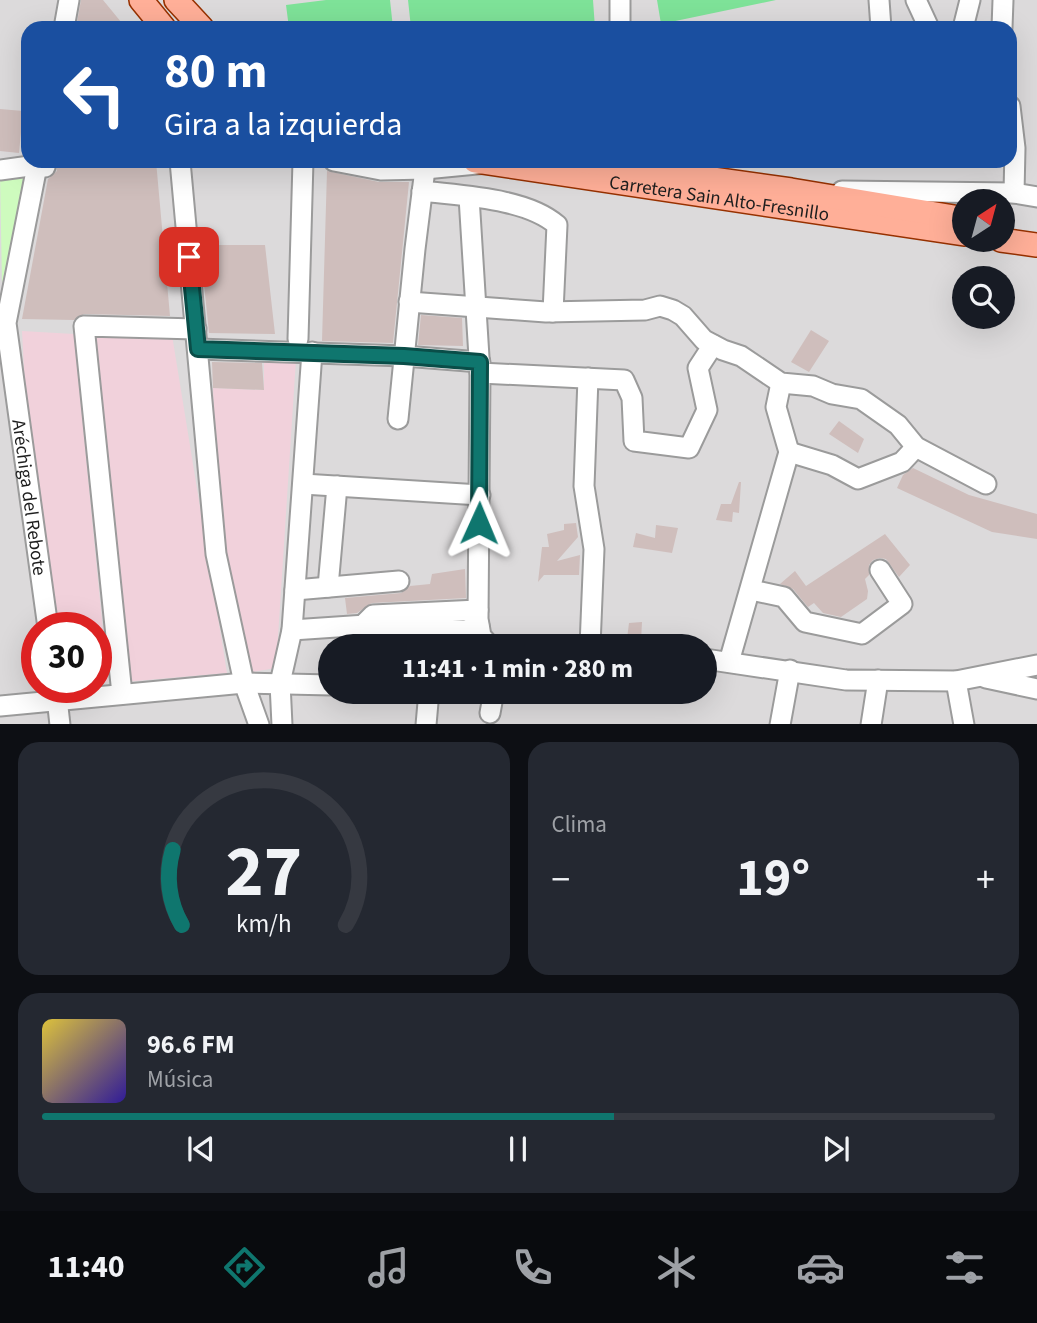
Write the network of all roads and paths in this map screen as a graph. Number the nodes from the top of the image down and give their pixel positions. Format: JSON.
{"nodes":[{"id":1,"x":69,"y":0,"type":"edge"},
{"id":2,"x":141,"y":0,"type":"edge"},
{"id":3,"x":177,"y":0,"type":"edge"},
{"id":4,"x":620,"y":0,"type":"edge"},
{"id":5,"x":879,"y":0,"type":"edge"},
{"id":6,"x":916,"y":0,"type":"edge"},
{"id":7,"x":970,"y":0,"type":"edge"},
{"id":8,"x":1003,"y":0,"type":"edge"},
{"id":9,"x":65,"y":21,"type":"edge"},
{"id":10,"x":158,"y":21,"type":"edge"},
{"id":11,"x":196,"y":21,"type":"edge"},
{"id":12,"x":620,"y":21,"type":"edge"},
{"id":13,"x":880,"y":21,"type":"edge"},
{"id":14,"x":926,"y":21,"type":"edge"},
{"id":15,"x":965,"y":21,"type":"edge"},
{"id":16,"x":1002,"y":21,"type":"edge"},
{"id":17,"x":21,"y":167,"type":"edge"},
{"id":18,"x":40,"y":168,"type":"edge"},
{"id":19,"x":181,"y":168,"type":"edge"},
{"id":20,"x":303,"y":168,"type":"edge"},
{"id":21,"x":371,"y":168,"type":"edge"},
{"id":22,"x":433,"y":168,"type":"edge"},
{"id":23,"x":523,"y":168,"type":"edge"},
{"id":24,"x":633,"y":168,"type":"edge"},
{"id":25,"x":1015,"y":168,"type":"edge"},
{"id":26,"x":425,"y":169,"type":"junction"},
{"id":27,"x":0,"y":170,"type":"edge"},
{"id":28,"x":1014,"y":189,"type":"edge"},
{"id":29,"x":791,"y":190,"type":"junction"},
{"id":30,"x":422,"y":191,"type":"junction"},
{"id":31,"x":952,"y":192,"type":"edge"},
{"id":32,"x":1015,"y":193,"type":"edge"},
{"id":33,"x":469,"y":197,"type":"junction"},
{"id":34,"x":1037,"y":197,"type":"edge"},
{"id":35,"x":772,"y":205,"type":"junction"},
{"id":36,"x":952,"y":217,"type":"edge"},
{"id":37,"x":1015,"y":228,"type":"edge"},
{"id":38,"x":1037,"y":231,"type":"edge"},
{"id":39,"x":952,"y":232,"type":"edge"},
{"id":40,"x":1015,"y":242,"type":"edge"},
{"id":41,"x":1037,"y":245,"type":"edge"},
{"id":42,"x":0,"y":283,"type":"edge"},
{"id":43,"x":409,"y":302,"type":"junction"},
{"id":44,"x":476,"y":307,"type":"junction"},
{"id":45,"x":553,"y":312,"type":"junction"},
{"id":46,"x":8,"y":315,"type":"junction"},
{"id":47,"x":197,"y":339,"type":"junction"},
{"id":48,"x":305,"y":345,"type":"junction"},
{"id":49,"x":713,"y":345,"type":"junction"},
{"id":50,"x":404,"y":356,"type":"junction"},
{"id":51,"x":480,"y":368,"type":"junction"},
{"id":52,"x":588,"y":378,"type":"junction"},
{"id":53,"x":781,"y":383,"type":"junction"},
{"id":54,"x":398,"y":419,"type":"dead end"},
{"id":55,"x":916,"y":447,"type":"junction"},
{"id":56,"x":789,"y":452,"type":"junction"},
{"id":57,"x":303,"y":484,"type":"junction"},
{"id":58,"x":986,"y":484,"type":"dead end"},
{"id":59,"x":337,"y":486,"type":"junction"},
{"id":60,"x":480,"y":495,"type":"junction"},
{"id":61,"x":880,"y":570,"type":"dead end"},
{"id":62,"x":399,"y":581,"type":"dead end"},
{"id":63,"x":328,"y":587,"type":"junction"},
{"id":64,"x":295,"y":590,"type":"junction"},
{"id":65,"x":751,"y":590,"type":"junction"},
{"id":66,"x":46,"y":612,"type":"edge"},
{"id":67,"x":479,"y":618,"type":"junction"},
{"id":68,"x":292,"y":630,"type":"junction"},
{"id":69,"x":481,"y":634,"type":"edge"},
{"id":70,"x":590,"y":634,"type":"edge"},
{"id":71,"x":717,"y":661,"type":"edge"},
{"id":72,"x":729,"y":663,"type":"junction"},
{"id":73,"x":1037,"y":665,"type":"edge"},
{"id":74,"x":790,"y":670,"type":"junction"},
{"id":75,"x":978,"y":677,"type":"junction"},
{"id":76,"x":878,"y":680,"type":"junction"},
{"id":77,"x":956,"y":681,"type":"junction"},
{"id":78,"x":244,"y":683,"type":"junction"},
{"id":79,"x":280,"y":683,"type":"junction"},
{"id":80,"x":318,"y":684,"type":"edge"},
{"id":81,"x":1037,"y":689,"type":"edge"},
{"id":82,"x":112,"y":694,"type":"edge"},
{"id":83,"x":122,"y":694,"type":"junction"},
{"id":84,"x":21,"y":702,"type":"edge"},
{"id":85,"x":58,"y":703,"type":"edge"},
{"id":86,"x":428,"y":704,"type":"edge"},
{"id":87,"x":492,"y":704,"type":"edge"},
{"id":88,"x":0,"y":706,"type":"edge"},
{"id":89,"x":490,"y":713,"type":"dead end"},
{"id":90,"x":60,"y":724,"type":"edge"},
{"id":91,"x":259,"y":724,"type":"edge"},
{"id":92,"x":282,"y":724,"type":"edge"},
{"id":93,"x":426,"y":724,"type":"edge"},
{"id":94,"x":780,"y":724,"type":"edge"},
{"id":95,"x":871,"y":724,"type":"edge"},
{"id":96,"x":964,"y":724,"type":"edge"}],
"edges":[{"from":1,"to":9,"type":"street"},
{"from":2,"to":10,"type":"main road"},
{"from":3,"to":11,"type":"main road"},
{"from":4,"to":12,"type":"street"},
{"from":5,"to":13,"type":"street"},
{"from":6,"to":14,"type":"street"},
{"from":7,"to":15,"type":"street"},
{"from":8,"to":16,"type":"street"},
{"from":17,"to":27,"type":"street"},
{"from":18,"to":46,"type":"street"},
{"from":19,"to":47,"type":"street"},
{"from":20,"to":48,"type":"street"},
{"from":21,"to":26,"type":"street"},
{"from":22,"to":26,"type":"street"},
{"from":23,"to":35,"type":"main road","name":"Carretera Sain Alto-Fresnillo"},
{"from":24,"to":29,"type":"main road"},
{"from":25,"to":28,"type":"street"},
{"from":26,"to":30,"type":"street"},
{"from":29,"to":31,"type":"street"},
{"from":29,"to":35,"type":"street"},
{"from":29,"to":36,"type":"main road"},
{"from":30,"to":33,"type":"street"},
{"from":30,"to":43,"type":"street"},
{"from":32,"to":34,"type":"street"},
{"from":33,"to":44,"type":"street"},
{"from":33,"to":45,"type":"street"},
{"from":35,"to":39,"type":"main road","name":"Carretera Sain Alto-Fresnillo"},
{"from":37,"to":38,"type":"main road"},
{"from":40,"to":41,"type":"main road"},
{"from":42,"to":46,"type":"street","name":"Aréchiga del Rebote"},
{"from":43,"to":44,"type":"street"},
{"from":43,"to":50,"type":"street"},
{"from":44,"to":45,"type":"street"},
{"from":44,"to":51,"type":"street"},
{"from":45,"to":49,"type":"street"},
{"from":46,"to":66,"type":"street","name":"Aréchiga del Rebote"},
{"from":47,"to":48,"type":"street"},
{"from":47,"to":78,"type":"street"},
{"from":47,"to":83,"type":"street"},
{"from":48,"to":50,"type":"street"},
{"from":48,"to":57,"type":"street"},
{"from":49,"to":52,"type":"street"},
{"from":49,"to":53,"type":"street"},
{"from":50,"to":51,"type":"street"},
{"from":50,"to":54,"type":"street"},
{"from":51,"to":52,"type":"street"},
{"from":51,"to":60,"type":"street"},
{"from":52,"to":70,"type":"street"},
{"from":53,"to":55,"type":"street"},
{"from":53,"to":56,"type":"street"},
{"from":55,"to":56,"type":"street"},
{"from":55,"to":58,"type":"street"},
{"from":56,"to":65,"type":"street"},
{"from":57,"to":59,"type":"street"},
{"from":57,"to":64,"type":"street"},
{"from":59,"to":60,"type":"street"},
{"from":59,"to":63,"type":"street"},
{"from":60,"to":67,"type":"street"},
{"from":61,"to":65,"type":"street"},
{"from":62,"to":63,"type":"street"},
{"from":63,"to":64,"type":"street"},
{"from":64,"to":68,"type":"street"},
{"from":65,"to":72,"type":"street"},
{"from":67,"to":68,"type":"street"},
{"from":67,"to":69,"type":"street"},
{"from":68,"to":79,"type":"street"},
{"from":71,"to":72,"type":"street"},
{"from":72,"to":74,"type":"street"},
{"from":73,"to":75,"type":"street"},
{"from":74,"to":76,"type":"street"},
{"from":74,"to":94,"type":"street"},
{"from":75,"to":77,"type":"street"},
{"from":75,"to":81,"type":"street"},
{"from":76,"to":77,"type":"street"},
{"from":76,"to":95,"type":"street"},
{"from":77,"to":96,"type":"street"},
{"from":78,"to":79,"type":"street"},
{"from":78,"to":83,"type":"street"},
{"from":78,"to":91,"type":"street"},
{"from":79,"to":80,"type":"street"},
{"from":79,"to":92,"type":"street"},
{"from":82,"to":83,"type":"street"},
{"from":84,"to":88,"type":"street"},
{"from":85,"to":90,"type":"street"},
{"from":86,"to":93,"type":"street"},
{"from":87,"to":89,"type":"street"}]}
